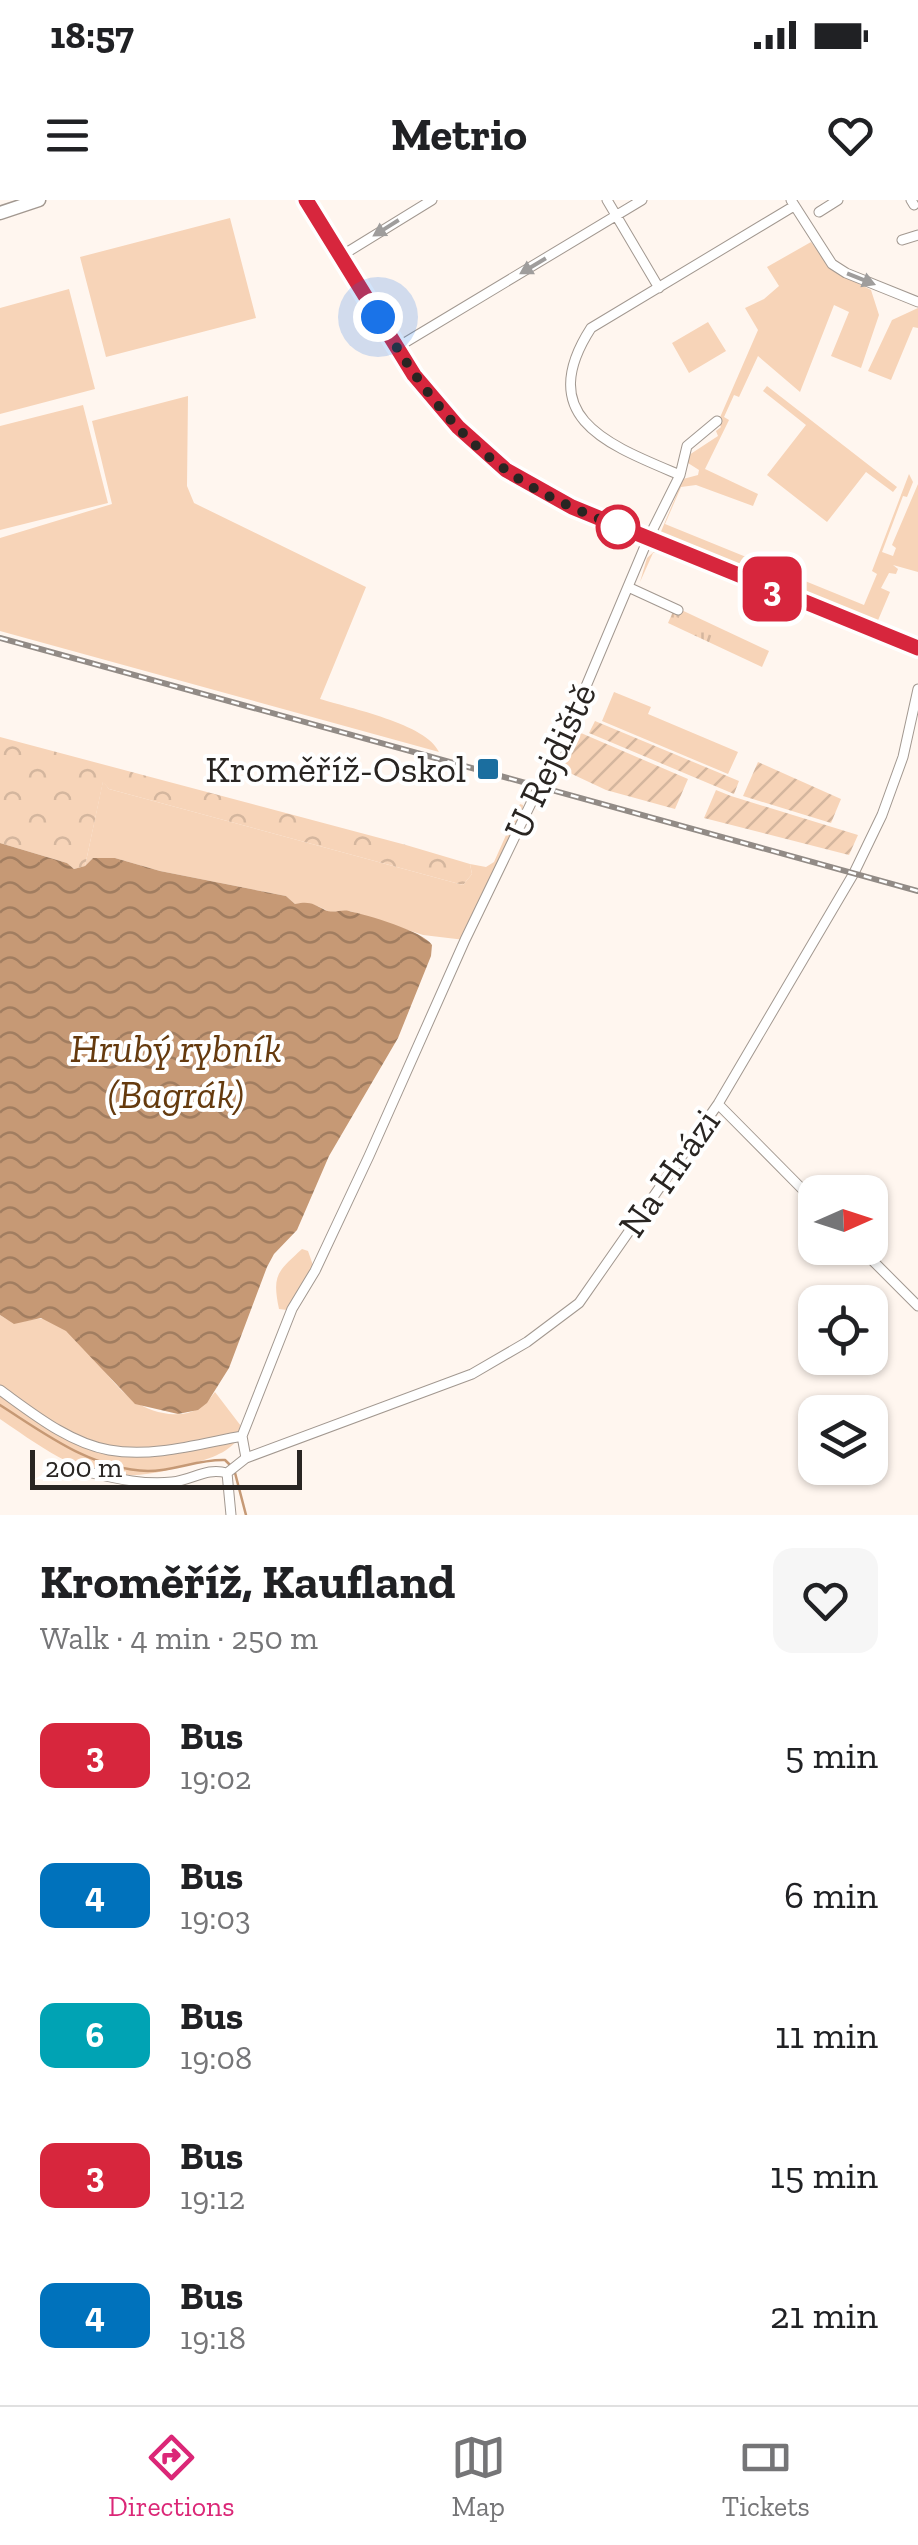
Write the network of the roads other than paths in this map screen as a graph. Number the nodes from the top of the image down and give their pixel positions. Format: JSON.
{"nodes":[{"id":1,"x":39,"y":200,"type":"edge"},
{"id":2,"x":306,"y":200,"type":"edge"},
{"id":3,"x":432,"y":200,"type":"edge"},
{"id":4,"x":606,"y":200,"type":"edge"},
{"id":5,"x":642,"y":200,"type":"edge"},
{"id":6,"x":838,"y":200,"type":"edge"},
{"id":7,"x":792,"y":203,"type":"edge"},
{"id":8,"x":819,"y":212,"type":"dead end"},
{"id":9,"x":0,"y":213,"type":"edge"},
{"id":10,"x":616,"y":216,"type":"junction"},
{"id":11,"x":918,"y":235,"type":"edge"},
{"id":12,"x":902,"y":240,"type":"dead end"},
{"id":13,"x":340,"y":256,"type":"junction"},
{"id":14,"x":659,"y":288,"type":"junction"},
{"id":15,"x":918,"y":302,"type":"edge"},
{"id":16,"x":396,"y":348,"type":"junction"},
{"id":17,"x":717,"y":421,"type":"dead end"},
{"id":18,"x":680,"y":475,"type":"junction"},
{"id":19,"x":648,"y":540,"type":"junction"},
{"id":20,"x":628,"y":586,"type":"junction"},
{"id":21,"x":678,"y":610,"type":"dead end"},
{"id":22,"x":918,"y":648,"type":"edge"},
{"id":23,"x":918,"y":689,"type":"edge"},
{"id":24,"x":718,"y":1104,"type":"junction"},
{"id":25,"x":798,"y":1185,"type":"edge"},
{"id":26,"x":877,"y":1265,"type":"edge"},
{"id":27,"x":918,"y":1306,"type":"edge"},
{"id":28,"x":0,"y":1390,"type":"edge"},
{"id":29,"x":242,"y":1436,"type":"junction"},
{"id":30,"x":242,"y":1460,"type":"junction"},
{"id":31,"x":228,"y":1472,"type":"junction"},
{"id":32,"x":92,"y":1474,"type":"dead end"},
{"id":33,"x":231,"y":1515,"type":"edge"}],
"edges":[{"from":1,"to":9,"type":"main road"},
{"from":2,"to":13,"type":"street"},
{"from":3,"to":13,"type":"street","one_way":true},
{"from":4,"to":10,"type":"street"},
{"from":5,"to":10,"type":"street"},
{"from":6,"to":8,"type":"street"},
{"from":7,"to":14,"type":"street"},
{"from":7,"to":15,"type":"street","one_way":true},
{"from":10,"to":14,"type":"street"},
{"from":10,"to":16,"type":"street","one_way":true},
{"from":11,"to":12,"type":"street"},
{"from":13,"to":16,"type":"street"},
{"from":14,"to":18,"type":"street"},
{"from":16,"to":19,"type":"street"},
{"from":17,"to":18,"type":"street","name":"U Rejdiště"},
{"from":18,"to":19,"type":"street","name":"U Rejdiště"},
{"from":19,"to":20,"type":"street","name":"U Rejdiště"},
{"from":19,"to":22,"type":"street"},
{"from":20,"to":21,"type":"street"},
{"from":20,"to":29,"type":"street","name":"U Rejdiště"},
{"from":23,"to":24,"type":"street","name":"Na Hrázi"},
{"from":24,"to":25,"type":"street"},
{"from":24,"to":30,"type":"street","name":"Na Hrázi"},
{"from":26,"to":27,"type":"street"},
{"from":28,"to":29,"type":"street"},
{"from":29,"to":30,"type":"street"},
{"from":30,"to":31,"type":"street","name":"Na Hrázi"},
{"from":31,"to":32,"type":"street"},
{"from":31,"to":33,"type":"street"}]}
